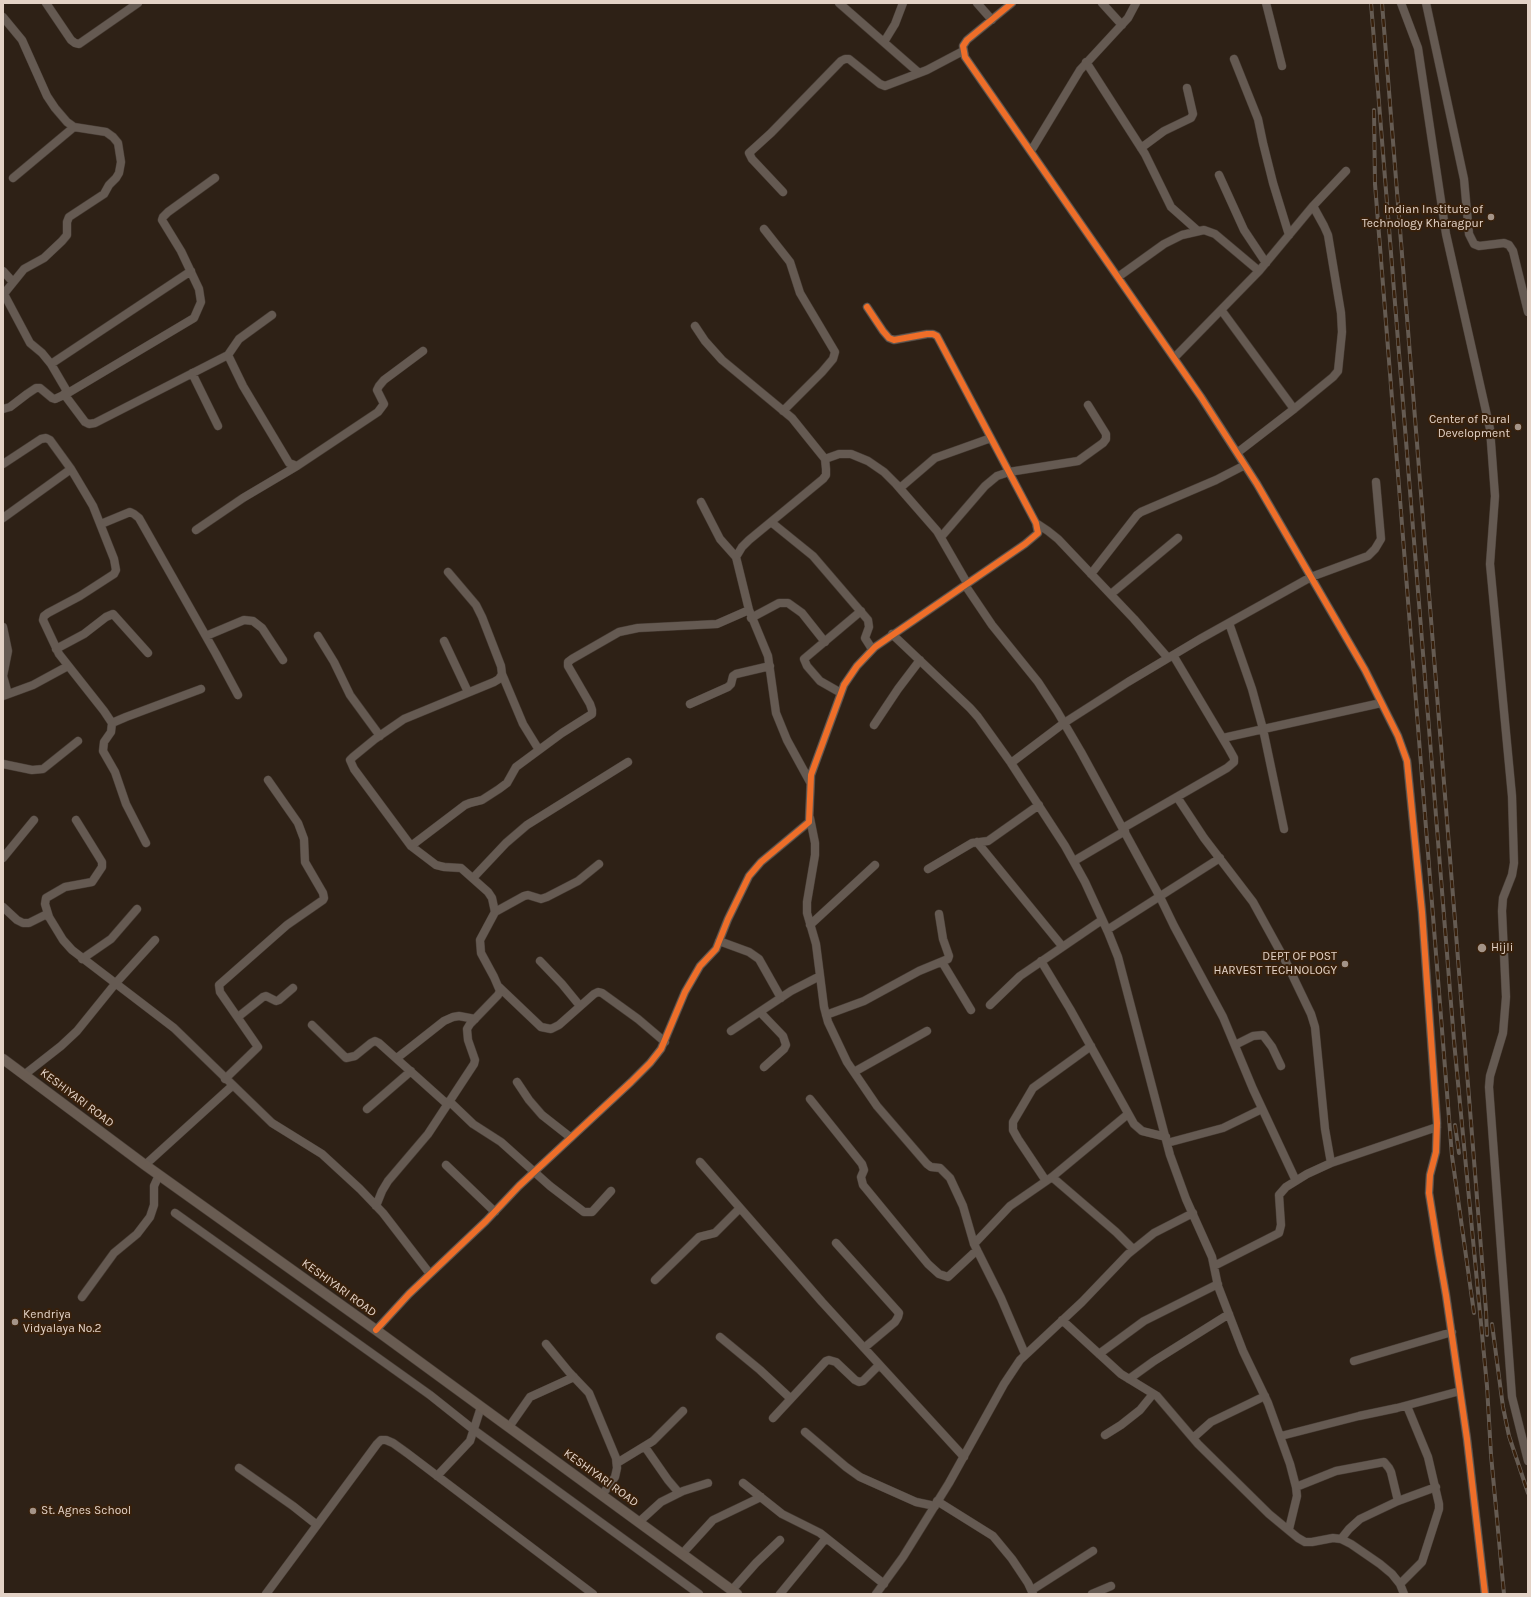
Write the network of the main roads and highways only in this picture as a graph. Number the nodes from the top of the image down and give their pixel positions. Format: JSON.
{"nodes":[{"id":1,"x":3,"y":1059,"type":"edge"},
{"id":2,"x":735,"y":1592,"type":"edge"}],
"edges":[{"from":1,"to":2,"type":"main road","name":"KESHIYARI ROAD"}]}
